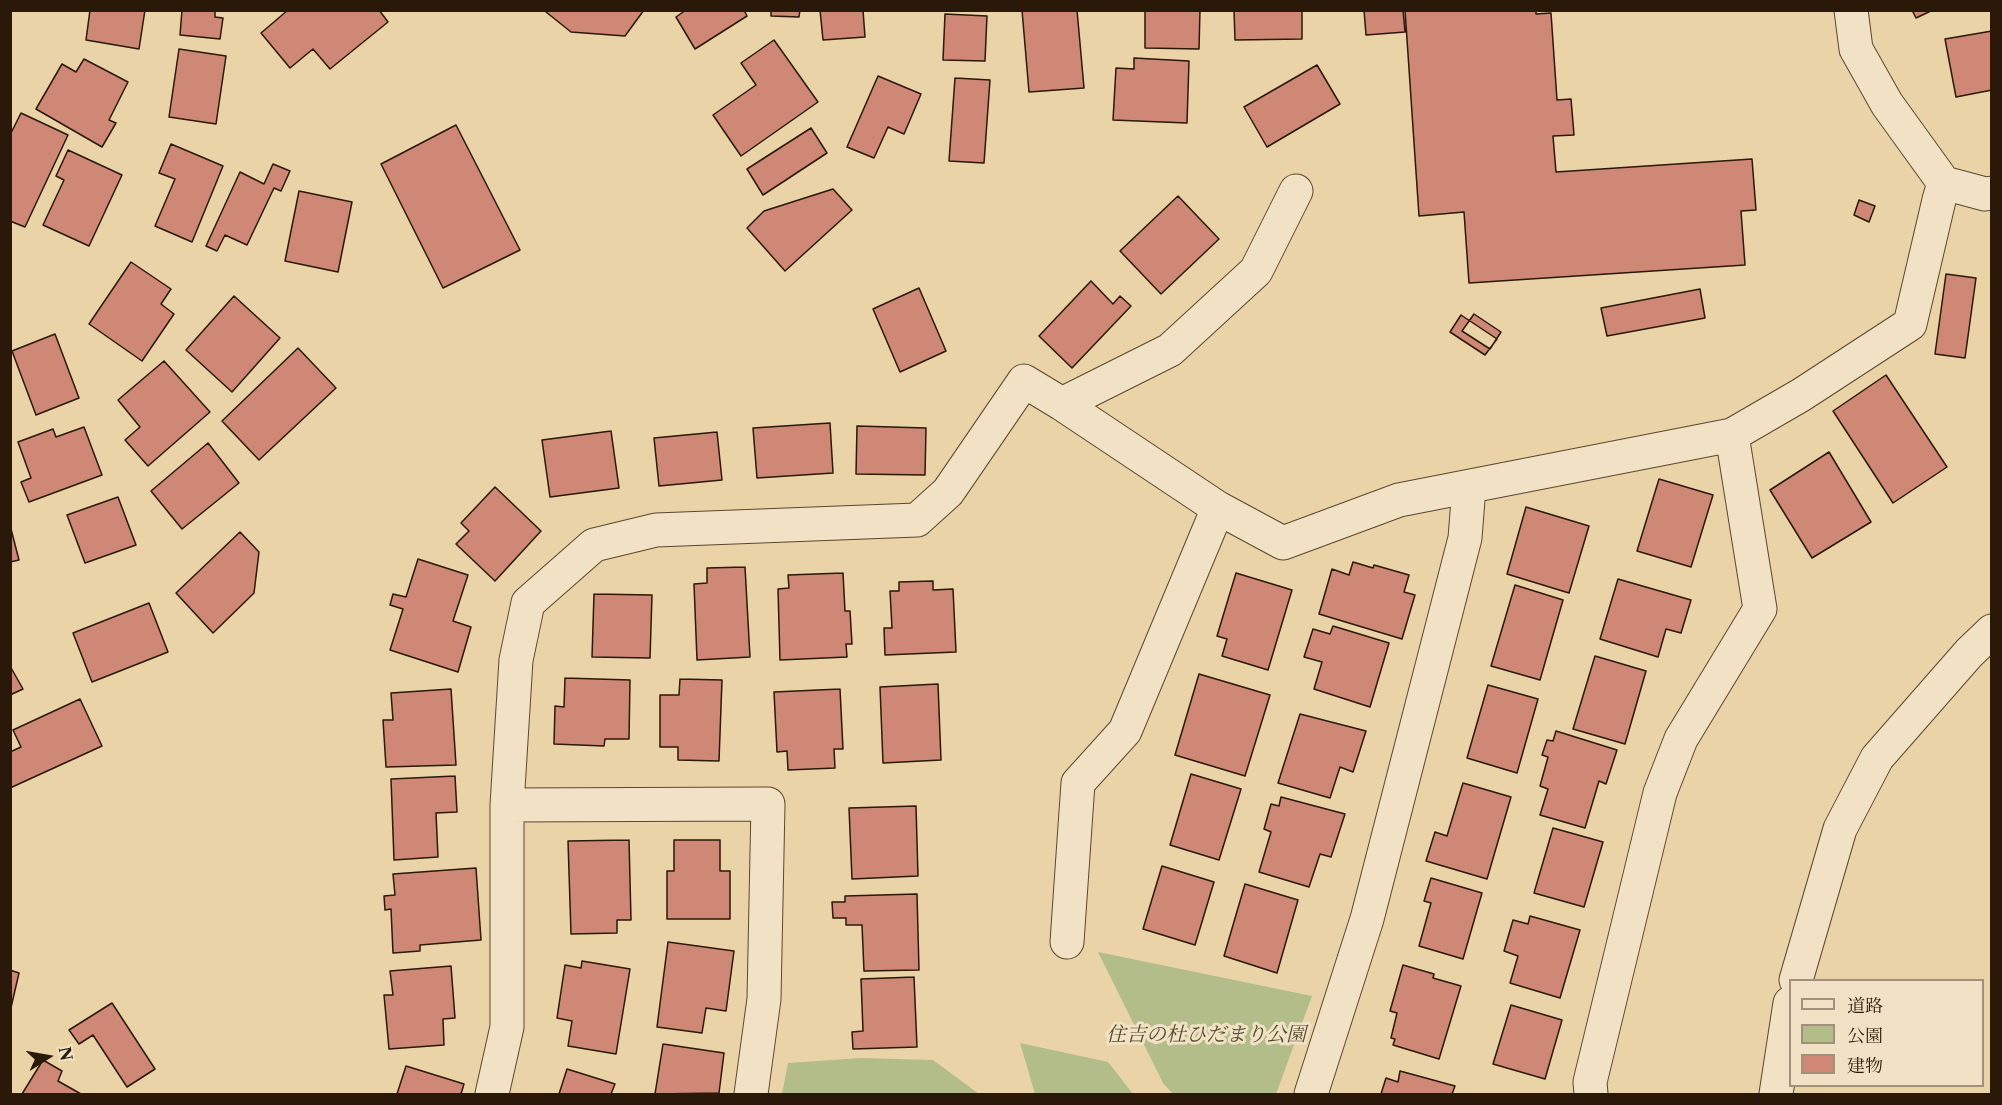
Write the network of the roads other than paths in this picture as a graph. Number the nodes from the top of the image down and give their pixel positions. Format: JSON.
{"nodes":[{"id":1,"x":1851,"y":10,"type":"edge"},
{"id":2,"x":1944,"y":183,"type":"junction"},
{"id":3,"x":1296,"y":191,"type":"dead end"},
{"id":4,"x":1992,"y":193,"type":"edge"},
{"id":5,"x":1062,"y":404,"type":"junction"},
{"id":6,"x":1732,"y":435,"type":"junction"},
{"id":7,"x":1468,"y":487,"type":"junction"},
{"id":8,"x":1218,"y":508,"type":"junction"},
{"id":9,"x":1992,"y":631,"type":"edge"},
{"id":10,"x":507,"y":805,"type":"junction"},
{"id":11,"x":1067,"y":942,"type":"dead end"},
{"id":12,"x":1797,"y":979,"type":"edge"},
{"id":13,"x":1789,"y":1016,"type":"edge"},
{"id":14,"x":492,"y":1095,"type":"edge"},
{"id":15,"x":751,"y":1095,"type":"edge"},
{"id":16,"x":1311,"y":1095,"type":"edge"},
{"id":17,"x":1591,"y":1095,"type":"edge"},
{"id":18,"x":1776,"y":1095,"type":"edge"}],
"edges":[{"from":1,"to":2,"type":"street"},
{"from":2,"to":4,"type":"street"},
{"from":2,"to":6,"type":"street"},
{"from":3,"to":5,"type":"street"},
{"from":5,"to":8,"type":"street"},
{"from":5,"to":10,"type":"street"},
{"from":6,"to":7,"type":"street"},
{"from":6,"to":17,"type":"street"},
{"from":7,"to":8,"type":"street"},
{"from":7,"to":16,"type":"street"},
{"from":8,"to":11,"type":"street"},
{"from":9,"to":12,"type":"street"},
{"from":10,"to":14,"type":"street"},
{"from":10,"to":15,"type":"street"},
{"from":13,"to":18,"type":"street"}]}
